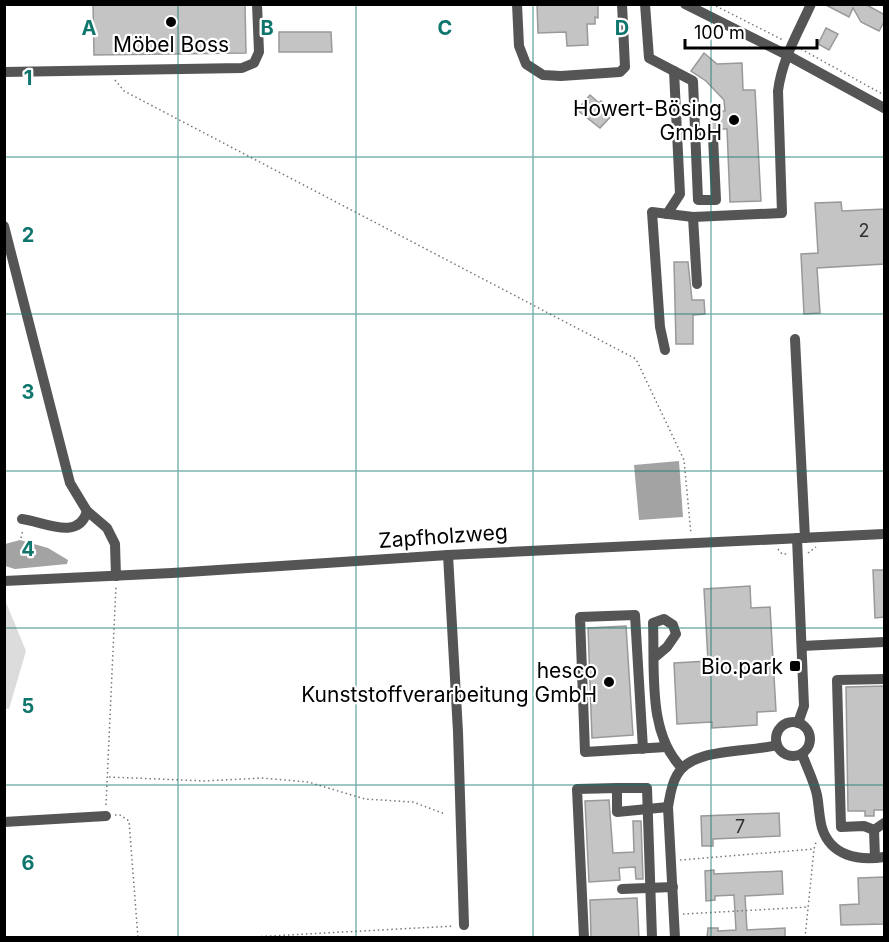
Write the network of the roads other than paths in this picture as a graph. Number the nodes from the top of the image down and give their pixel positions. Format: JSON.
{"nodes":[{"id":1,"x":257,"y":4,"type":"edge"},
{"id":2,"x":517,"y":4,"type":"edge"},
{"id":3,"x":622,"y":4,"type":"edge"},
{"id":4,"x":685,"y":4,"type":"edge"},
{"id":5,"x":811,"y":4,"type":"edge"},
{"id":6,"x":648,"y":5,"type":"edge"},
{"id":7,"x":787,"y":55,"type":"junction"},
{"id":8,"x":674,"y":71,"type":"junction"},
{"id":9,"x":4,"y":72,"type":"edge"},
{"id":10,"x":885,"y":108,"type":"edge"},
{"id":11,"x":695,"y":132,"type":"junction"},
{"id":12,"x":680,"y":194,"type":"junction"},
{"id":13,"x":698,"y":200,"type":"junction"},
{"id":14,"x":667,"y":214,"type":"junction"},
{"id":15,"x":693,"y":217,"type":"junction"},
{"id":16,"x":4,"y":226,"type":"edge"},
{"id":17,"x":697,"y":284,"type":"dead end"},
{"id":18,"x":795,"y":339,"type":"dead end"},
{"id":19,"x":665,"y":350,"type":"dead end"},
{"id":20,"x":87,"y":511,"type":"junction"},
{"id":21,"x":22,"y":519,"type":"dead end"},
{"id":22,"x":885,"y":534,"type":"edge"},
{"id":23,"x":801,"y":538,"type":"junction"},
{"id":24,"x":448,"y":555,"type":"junction"},
{"id":25,"x":116,"y":576,"type":"junction"},
{"id":26,"x":4,"y":580,"type":"edge"},
{"id":27,"x":653,"y":625,"type":"junction"},
{"id":28,"x":636,"y":626,"type":"junction"},
{"id":29,"x":885,"y":642,"type":"edge"},
{"id":30,"x":802,"y":646,"type":"junction"},
{"id":31,"x":654,"y":658,"type":"junction"},
{"id":32,"x":885,"y":679,"type":"edge"},
{"id":33,"x":798,"y":723,"type":"junction"},
{"id":34,"x":777,"y":745,"type":"junction"},
{"id":35,"x":666,"y":747,"type":"junction"},
{"id":36,"x":643,"y":749,"type":"junction"},
{"id":37,"x":802,"y":754,"type":"junction"},
{"id":38,"x":682,"y":768,"type":"junction"},
{"id":39,"x":617,"y":788,"type":"junction"},
{"id":40,"x":668,"y":807,"type":"junction"},
{"id":41,"x":648,"y":810,"type":"junction"},
{"id":42,"x":106,"y":816,"type":"road end"},
{"id":43,"x":4,"y":822,"type":"edge"},
{"id":44,"x":885,"y":823,"type":"edge"},
{"id":45,"x":874,"y":830,"type":"junction"},
{"id":46,"x":880,"y":857,"type":"edge"},
{"id":47,"x":673,"y":887,"type":"junction"},
{"id":48,"x":622,"y":889,"type":"dead end"},
{"id":49,"x":652,"y":889,"type":"junction"},
{"id":50,"x":464,"y":925,"type":"road end"},
{"id":51,"x":584,"y":938,"type":"edge"},
{"id":52,"x":652,"y":938,"type":"edge"},
{"id":53,"x":675,"y":938,"type":"edge"}],
"edges":[{"from":1,"to":9,"type":"street"},
{"from":2,"to":3,"type":"street"},
{"from":4,"to":7,"type":"street"},
{"from":5,"to":7,"type":"street"},
{"from":6,"to":8,"type":"street"},
{"from":7,"to":10,"type":"street"},
{"from":7,"to":15,"type":"street"},
{"from":8,"to":11,"type":"street"},
{"from":8,"to":12,"type":"street"},
{"from":11,"to":13,"type":"street"},
{"from":11,"to":13,"type":"street"},
{"from":12,"to":13,"type":"street"},
{"from":12,"to":14,"type":"street"},
{"from":14,"to":15,"type":"street"},
{"from":14,"to":19,"type":"street"},
{"from":15,"to":17,"type":"street"},
{"from":16,"to":20,"type":"street"},
{"from":18,"to":23,"type":"street"},
{"from":20,"to":21,"type":"street"},
{"from":20,"to":25,"type":"street"},
{"from":22,"to":23,"type":"street","name":"Zapfholzweg"},
{"from":23,"to":24,"type":"street","name":"Zapfholzweg"},
{"from":23,"to":30,"type":"street"},
{"from":24,"to":25,"type":"street","name":"Zapfholzweg"},
{"from":24,"to":50,"type":"street"},
{"from":25,"to":26,"type":"street","name":"Zapfholzweg"},
{"from":27,"to":28,"type":"street"},
{"from":27,"to":31,"type":"street"},
{"from":27,"to":31,"type":"street"},
{"from":28,"to":36,"type":"street"},
{"from":28,"to":36,"type":"street"},
{"from":29,"to":30,"type":"street"},
{"from":30,"to":33,"type":"street"},
{"from":31,"to":35,"type":"street"},
{"from":32,"to":45,"type":"street"},
{"from":33,"to":34,"type":"street"},
{"from":33,"to":37,"type":"street"},
{"from":34,"to":37,"type":"street"},
{"from":34,"to":38,"type":"street"},
{"from":35,"to":36,"type":"street"},
{"from":35,"to":38,"type":"street"},
{"from":37,"to":46,"type":"street"},
{"from":38,"to":40,"type":"street"},
{"from":39,"to":41,"type":"street"},
{"from":39,"to":41,"type":"street"},
{"from":39,"to":51,"type":"street"},
{"from":40,"to":41,"type":"street"},
{"from":40,"to":47,"type":"street"},
{"from":41,"to":49,"type":"street"},
{"from":42,"to":43,"type":"street"},
{"from":44,"to":45,"type":"street"},
{"from":45,"to":46,"type":"street"},
{"from":47,"to":49,"type":"street"},
{"from":47,"to":53,"type":"street"},
{"from":48,"to":49,"type":"street"},
{"from":49,"to":52,"type":"street"}]}
